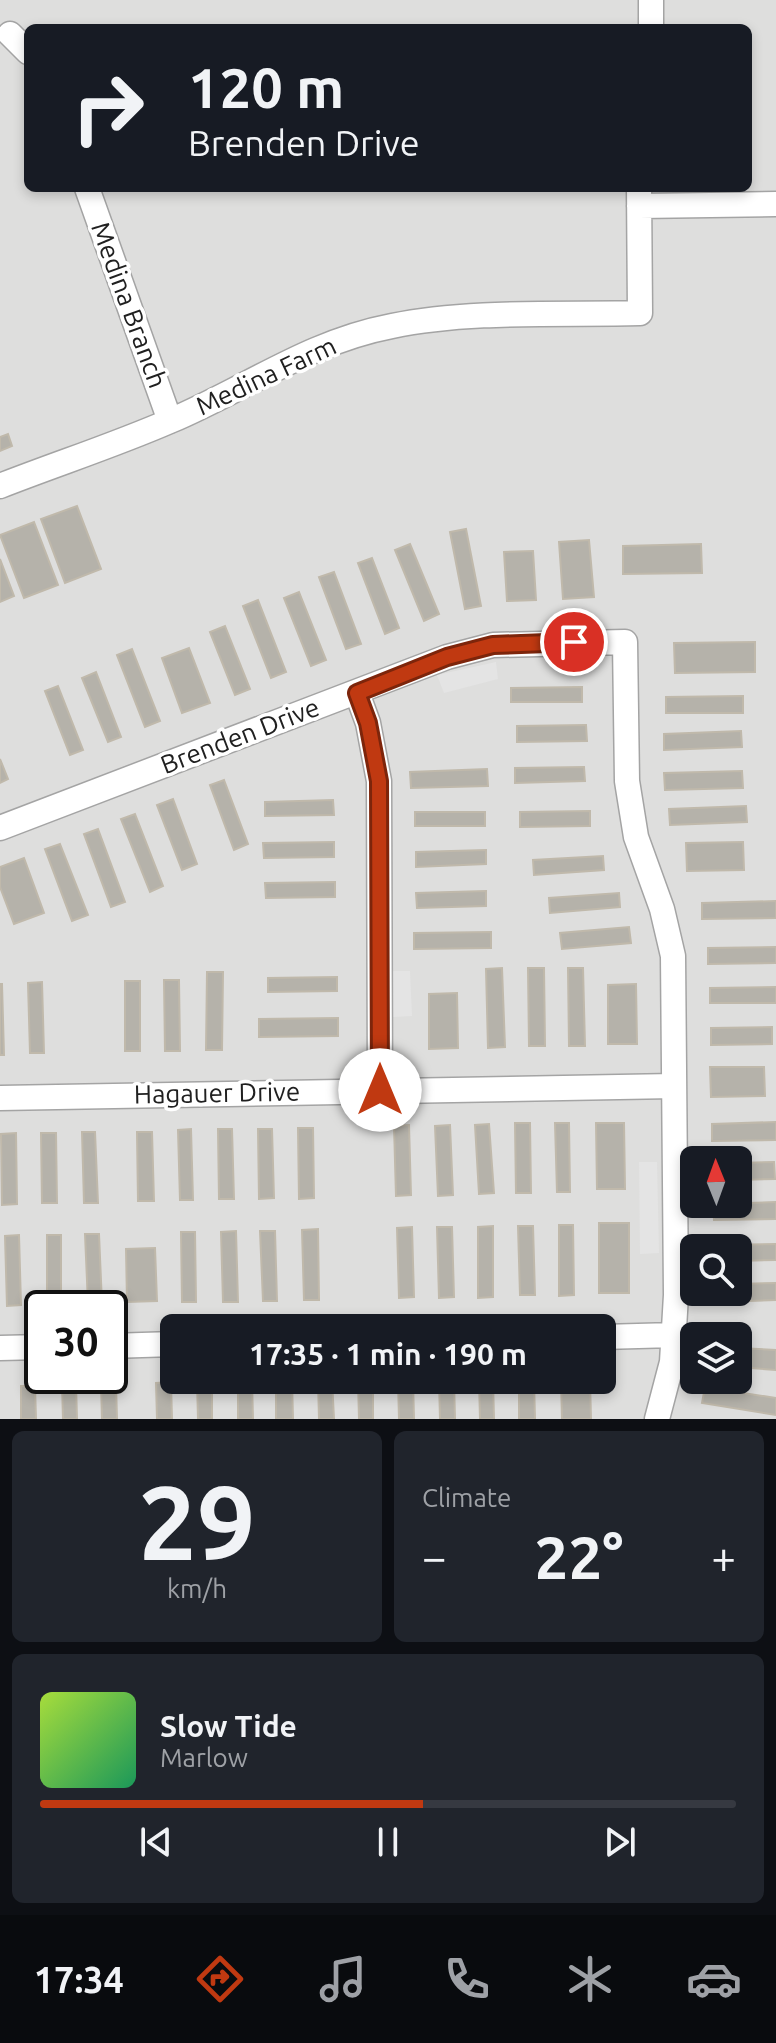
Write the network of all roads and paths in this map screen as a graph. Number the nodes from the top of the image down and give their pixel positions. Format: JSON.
{"nodes":[{"id":1,"x":651,"y":0,"type":"edge"},
{"id":2,"x":651,"y":24,"type":"edge"},
{"id":3,"x":10,"y":34,"type":"dead end"},
{"id":4,"x":24,"y":48,"type":"edge"},
{"id":5,"x":88,"y":192,"type":"edge"},
{"id":6,"x":639,"y":197,"type":"edge"},
{"id":7,"x":776,"y":204,"type":"edge"},
{"id":8,"x":170,"y":421,"type":"junction"},
{"id":9,"x":0,"y":486,"type":"edge"},
{"id":10,"x":357,"y":693,"type":"junction"},
{"id":11,"x":0,"y":828,"type":"edge"},
{"id":12,"x":674,"y":1086,"type":"junction"},
{"id":13,"x":380,"y":1090,"type":"junction"},
{"id":14,"x":0,"y":1098,"type":"edge"},
{"id":15,"x":674,"y":1335,"type":"junction"},
{"id":16,"x":616,"y":1337,"type":"edge"},
{"id":17,"x":160,"y":1344,"type":"edge"},
{"id":18,"x":128,"y":1345,"type":"edge"},
{"id":19,"x":24,"y":1347,"type":"edge"},
{"id":20,"x":0,"y":1348,"type":"edge"},
{"id":21,"x":657,"y":1419,"type":"edge"}],
"edges":[{"from":1,"to":2,"type":"street"},
{"from":3,"to":4,"type":"street"},
{"from":5,"to":8,"type":"street","name":"Medina Branch"},
{"from":6,"to":7,"type":"street"},
{"from":6,"to":8,"type":"street","name":"Medina Farm"},
{"from":8,"to":9,"type":"street","name":"Medina Farm"},
{"from":10,"to":11,"type":"street","name":"Brenden Drive"},
{"from":10,"to":12,"type":"street","name":"Brenden Drive"},
{"from":10,"to":13,"type":"street"},
{"from":12,"to":13,"type":"street","name":"Hagauer Drive"},
{"from":12,"to":15,"type":"street"},
{"from":13,"to":14,"type":"street","name":"Hagauer Drive"},
{"from":15,"to":16,"type":"street"},
{"from":15,"to":21,"type":"street"},
{"from":17,"to":18,"type":"street"},
{"from":19,"to":20,"type":"street"}]}
